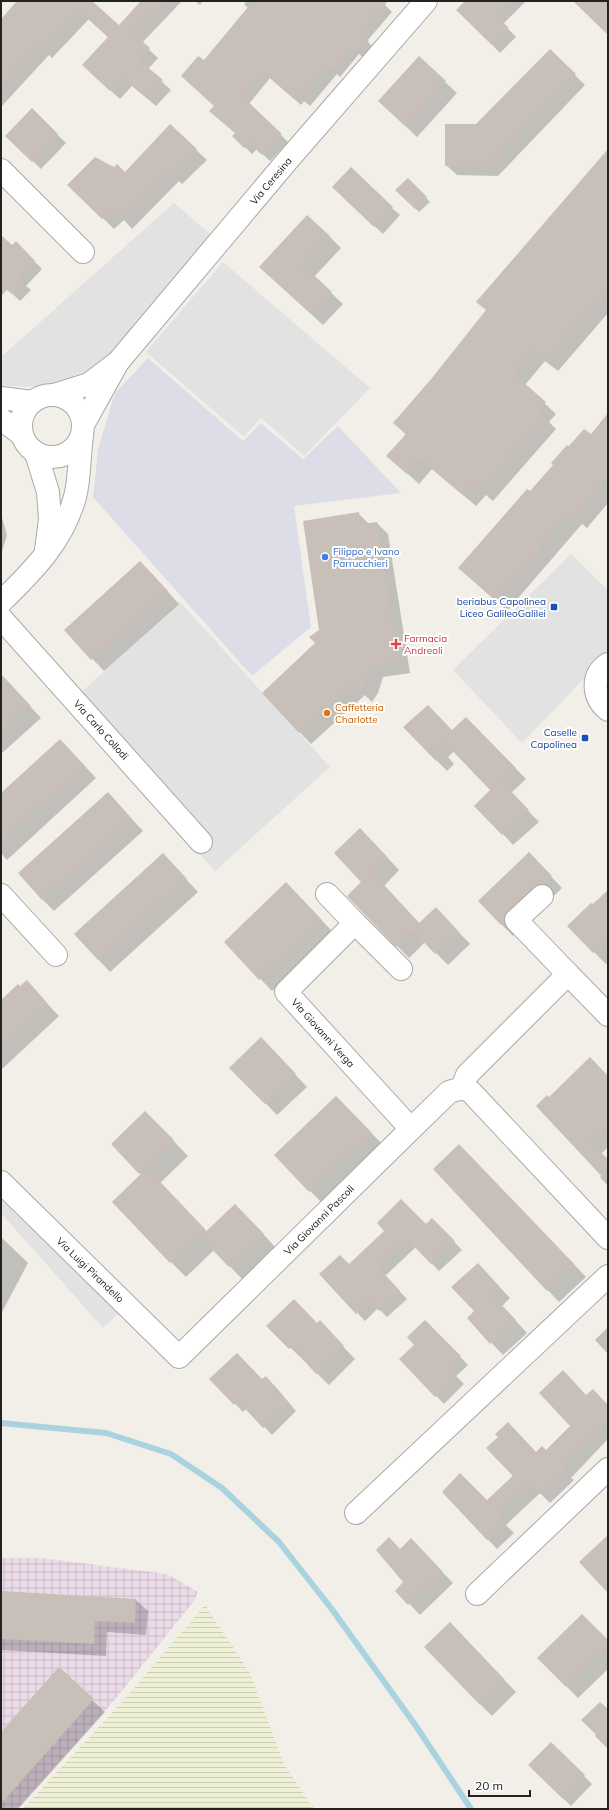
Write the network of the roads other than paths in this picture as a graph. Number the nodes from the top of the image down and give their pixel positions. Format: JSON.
{"nodes":[{"id":1,"x":420,"y":3,"type":"edge"},
{"id":2,"x":1,"y":170,"type":"edge"},
{"id":3,"x":83,"y":252,"type":"dead end"},
{"id":4,"x":118,"y":362,"type":"junction"},
{"id":5,"x":54,"y":395,"type":"junction"},
{"id":6,"x":1,"y":398,"type":"edge"},
{"id":7,"x":32,"y":402,"type":"junction"},
{"id":8,"x":1,"y":419,"type":"edge"},
{"id":9,"x":82,"y":431,"type":"junction"},
{"id":10,"x":21,"y":434,"type":"junction"},
{"id":11,"x":36,"y":453,"type":"junction"},
{"id":12,"x":45,"y":557,"type":"junction"},
{"id":13,"x":1,"y":602,"type":"edge"},
{"id":14,"x":1,"y":618,"type":"edge"},
{"id":15,"x":608,"y":664,"type":"edge"},
{"id":16,"x":608,"y":710,"type":"edge"},
{"id":17,"x":201,"y":842,"type":"dead end"},
{"id":18,"x":328,"y":894,"type":"dead end"},
{"id":19,"x":1,"y":895,"type":"edge"},
{"id":20,"x":542,"y":896,"type":"dead end"},
{"id":21,"x":355,"y":923,"type":"junction"},
{"id":22,"x":56,"y":955,"type":"dead end"},
{"id":23,"x":401,"y":969,"type":"dead end"},
{"id":24,"x":568,"y":974,"type":"junction"},
{"id":25,"x":608,"y":1015,"type":"edge"},
{"id":26,"x":462,"y":1088,"type":"junction"},
{"id":27,"x":411,"y":1129,"type":"junction"},
{"id":28,"x":1,"y":1182,"type":"edge"},
{"id":29,"x":608,"y":1238,"type":"edge"},
{"id":30,"x":608,"y":1276,"type":"edge"},
{"id":31,"x":179,"y":1357,"type":"joint"},
{"id":32,"x":608,"y":1469,"type":"edge"},
{"id":33,"x":356,"y":1513,"type":"dead end"},
{"id":34,"x":477,"y":1594,"type":"dead end"}],
"edges":[{"from":1,"to":4,"type":"street","name":"Via Ceresina"},
{"from":2,"to":3,"type":"street"},
{"from":4,"to":5,"type":"street","name":"Via Ceresina"},
{"from":4,"to":9,"type":"street","name":"Via Ceresina"},
{"from":5,"to":7,"type":"street","name":"Via Ceresina"},
{"from":5,"to":9,"type":"street","name":"Via Ceresina"},
{"from":6,"to":7,"type":"street"},
{"from":7,"to":10,"type":"street"},
{"from":8,"to":10,"type":"street"},
{"from":9,"to":11,"type":"street","name":"Via Ceresina"},
{"from":9,"to":12,"type":"street","name":"Via Ceresina"},
{"from":10,"to":11,"type":"street"},
{"from":11,"to":12,"type":"street"},
{"from":12,"to":13,"type":"street","name":"Via Ceresina"},
{"from":14,"to":17,"type":"street","name":"Via Carlo Collodi"},
{"from":15,"to":16,"type":"street"},
{"from":18,"to":21,"type":"street"},
{"from":19,"to":22,"type":"street"},
{"from":20,"to":24,"type":"street"},
{"from":21,"to":23,"type":"street"},
{"from":21,"to":27,"type":"street","name":"Via Giovanni Verga"},
{"from":24,"to":25,"type":"street"},
{"from":24,"to":26,"type":"street"},
{"from":26,"to":27,"type":"street","name":"Via Giovanni Pascoli"},
{"from":26,"to":29,"type":"street"},
{"from":27,"to":31,"type":"street","name":"Via Giovanni Pascoli"},
{"from":28,"to":31,"type":"street","name":"Via Luigi Pirandello"},
{"from":30,"to":33,"type":"street"},
{"from":32,"to":34,"type":"street"}]}
